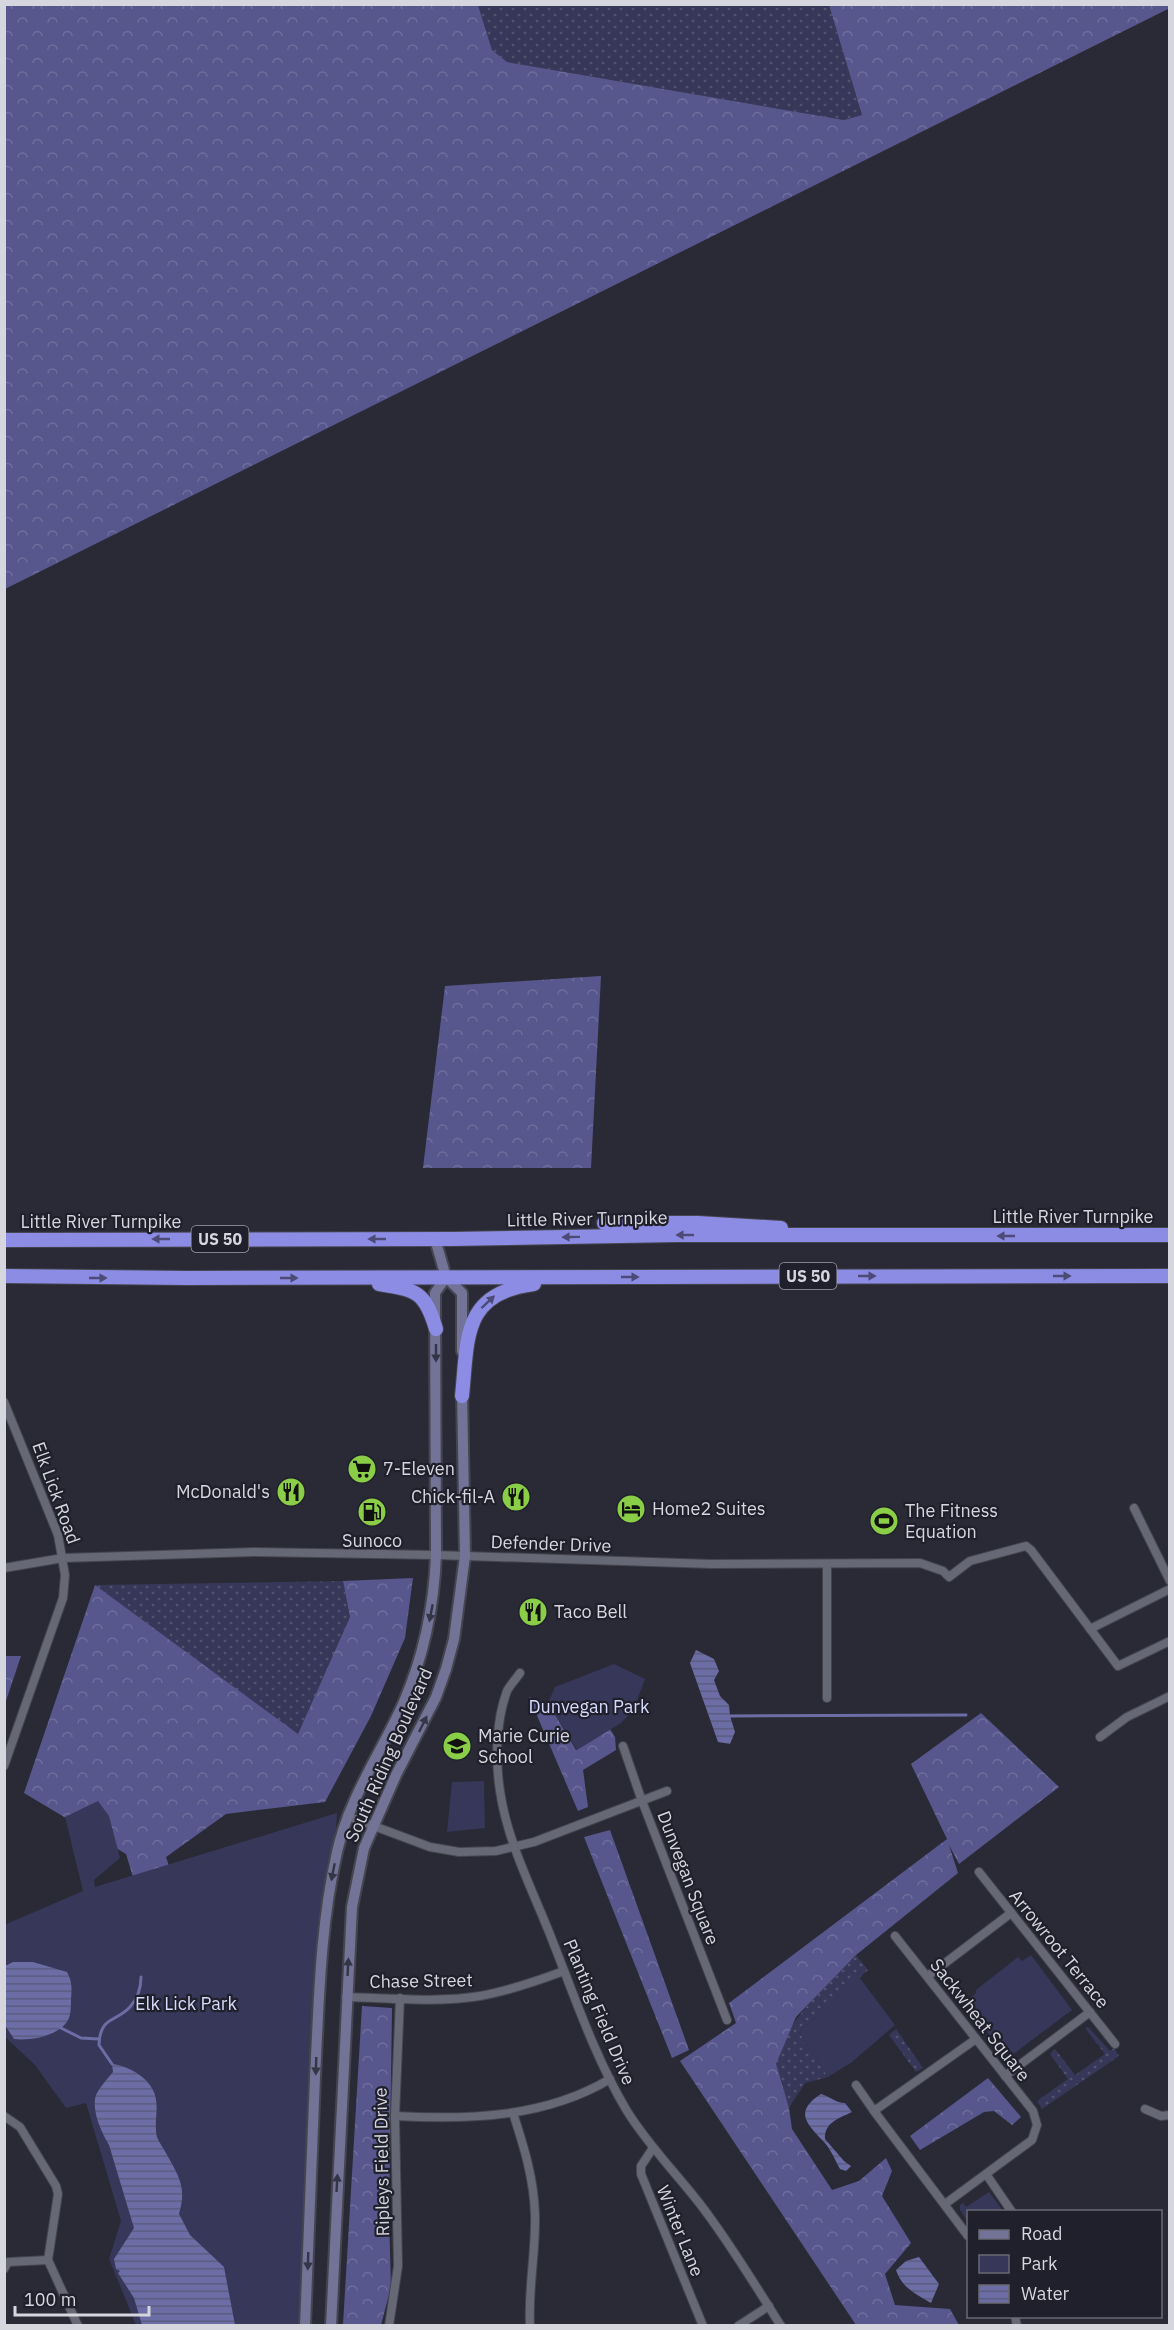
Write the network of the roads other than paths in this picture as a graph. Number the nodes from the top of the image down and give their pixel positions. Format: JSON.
{"nodes":[{"id":1,"x":604,"y":1223,"type":"dead end"},
{"id":2,"x":1170,"y":1235,"type":"edge"},
{"id":3,"x":813,"y":1236,"type":"junction"},
{"id":4,"x":435,"y":1239,"type":"junction"},
{"id":5,"x":4,"y":1240,"type":"edge"},
{"id":6,"x":4,"y":1276,"type":"edge"},
{"id":7,"x":1170,"y":1276,"type":"edge"},
{"id":8,"x":40,"y":1277,"type":"junction"},
{"id":9,"x":446,"y":1277,"type":"junction"},
{"id":10,"x":599,"y":1277,"type":"junction"},
{"id":11,"x":342,"y":1278,"type":"junction"},
{"id":12,"x":4,"y":1287,"type":"edge"},
{"id":13,"x":436,"y":1329,"type":"junction"},
{"id":14,"x":462,"y":1396,"type":"junction"},
{"id":15,"x":4,"y":1402,"type":"edge"},
{"id":16,"x":1134,"y":1508,"type":"dead end"},
{"id":17,"x":436,"y":1555,"type":"junction"},
{"id":18,"x":465,"y":1556,"type":"junction"},
{"id":19,"x":63,"y":1558,"type":"junction"},
{"id":20,"x":827,"y":1565,"type":"junction"},
{"id":21,"x":4,"y":1568,"type":"edge"},
{"id":22,"x":1170,"y":1581,"type":"edge"},
{"id":23,"x":1170,"y":1589,"type":"edge"},
{"id":24,"x":1090,"y":1629,"type":"junction"},
{"id":25,"x":1170,"y":1641,"type":"edge"},
{"id":26,"x":520,"y":1673,"type":"dead end"},
{"id":27,"x":1170,"y":1696,"type":"edge"},
{"id":28,"x":827,"y":1698,"type":"dead end"},
{"id":29,"x":1100,"y":1737,"type":"dead end"},
{"id":30,"x":623,"y":1746,"type":"dead end"},
{"id":31,"x":4,"y":1766,"type":"edge"},
{"id":32,"x":668,"y":1791,"type":"dead end"},
{"id":33,"x":642,"y":1801,"type":"junction"},
{"id":34,"x":347,"y":1816,"type":"junction"},
{"id":35,"x":374,"y":1826,"type":"junction"},
{"id":36,"x":515,"y":1847,"type":"junction"},
{"id":37,"x":980,"y":1872,"type":"dead end"},
{"id":38,"x":1011,"y":1913,"type":"junction"},
{"id":39,"x":895,"y":1936,"type":"dead end"},
{"id":40,"x":564,"y":1971,"type":"junction"},
{"id":41,"x":928,"y":1976,"type":"junction"},
{"id":42,"x":346,"y":1997,"type":"junction"},
{"id":43,"x":400,"y":1998,"type":"junction"},
{"id":44,"x":1090,"y":2012,"type":"junction"},
{"id":45,"x":727,"y":2020,"type":"dead end"},
{"id":46,"x":976,"y":2038,"type":"junction"},
{"id":47,"x":1115,"y":2044,"type":"dead end"},
{"id":48,"x":1005,"y":2076,"type":"junction"},
{"id":49,"x":610,"y":2079,"type":"junction"},
{"id":50,"x":856,"y":2085,"type":"dead end"},
{"id":51,"x":1145,"y":2109,"type":"dead end"},
{"id":52,"x":874,"y":2110,"type":"junction"},
{"id":53,"x":513,"y":2113,"type":"junction"},
{"id":54,"x":1170,"y":2115,"type":"edge"},
{"id":55,"x":4,"y":2116,"type":"edge"},
{"id":56,"x":395,"y":2116,"type":"junction"},
{"id":57,"x":653,"y":2148,"type":"junction"},
{"id":58,"x":986,"y":2174,"type":"junction"},
{"id":59,"x":945,"y":2204,"type":"junction"},
{"id":60,"x":1011,"y":2210,"type":"edge"},
{"id":61,"x":967,"y":2233,"type":"edge"},
{"id":62,"x":48,"y":2260,"type":"junction"},
{"id":63,"x":6,"y":2263,"type":"edge"},
{"id":64,"x":769,"y":2306,"type":"junction"},
{"id":65,"x":78,"y":2325,"type":"edge"},
{"id":66,"x":305,"y":2325,"type":"edge"},
{"id":67,"x":331,"y":2325,"type":"edge"},
{"id":68,"x":389,"y":2325,"type":"edge"},
{"id":69,"x":530,"y":2325,"type":"edge"},
{"id":70,"x":703,"y":2325,"type":"edge"},
{"id":71,"x":738,"y":2325,"type":"edge"},
{"id":72,"x":781,"y":2325,"type":"edge"}],
"edges":[{"from":1,"to":3,"type":"highway"},
{"from":2,"to":3,"type":"highway","name":"Little River Turnpike","number":"US 50","one_way":true},
{"from":3,"to":4,"type":"highway","name":"Little River Turnpike","number":"US 50","one_way":true},
{"from":4,"to":5,"type":"highway","name":"Little River Turnpike","number":"US 50","one_way":true},
{"from":4,"to":9,"type":"street","name":"South Riding Boulevard"},
{"from":6,"to":8,"type":"highway","number":"US 50"},
{"from":10,"to":7,"type":"highway","number":"US 50","one_way":true},
{"from":8,"to":11,"type":"highway","number":"US 50","one_way":true},
{"from":8,"to":12,"type":"highway"},
{"from":9,"to":10,"type":"highway","number":"US 50"},
{"from":9,"to":11,"type":"highway","number":"US 50"},
{"from":9,"to":13,"type":"street","name":"South Riding Boulevard"},
{"from":9,"to":14,"type":"street","name":"South Riding Boulevard"},
{"from":14,"to":10,"type":"highway","one_way":true},
{"from":11,"to":13,"type":"highway"},
{"from":13,"to":17,"type":"street","name":"South Riding Boulevard","one_way":true},
{"from":14,"to":18,"type":"street","name":"South Riding Boulevard"},
{"from":15,"to":19,"type":"street","name":"Elk Lick Road"},
{"from":16,"to":22,"type":"street"},
{"from":17,"to":18,"type":"street","name":"Defender Drive"},
{"from":17,"to":19,"type":"street","name":"Defender Drive"},
{"from":17,"to":34,"type":"street","name":"South Riding Boulevard","one_way":true},
{"from":18,"to":20,"type":"street","name":"Defender Drive"},
{"from":35,"to":18,"type":"street","name":"South Riding Boulevard","one_way":true},
{"from":19,"to":21,"type":"street","name":"Defender Drive"},
{"from":19,"to":31,"type":"street","name":"Elk Lick Road"},
{"from":20,"to":24,"type":"street","name":"Defender Drive"},
{"from":20,"to":28,"type":"street"},
{"from":23,"to":24,"type":"street"},
{"from":24,"to":25,"type":"street"},
{"from":26,"to":36,"type":"street","name":"Planting Field Drive"},
{"from":27,"to":29,"type":"street"},
{"from":30,"to":33,"type":"street","name":"Dunvegan Square"},
{"from":32,"to":33,"type":"street"},
{"from":33,"to":36,"type":"street"},
{"from":33,"to":45,"type":"street","name":"Dunvegan Square"},
{"from":34,"to":35,"type":"street"},
{"from":34,"to":66,"type":"street","name":"South Riding Boulevard","one_way":true},
{"from":35,"to":36,"type":"street"},
{"from":42,"to":35,"type":"street","name":"South Riding Boulevard","one_way":true},
{"from":36,"to":40,"type":"street","name":"Planting Field Drive"},
{"from":37,"to":38,"type":"street","name":"Arrowroot Terrace"},
{"from":38,"to":41,"type":"street"},
{"from":38,"to":44,"type":"street","name":"Arrowroot Terrace"},
{"from":39,"to":41,"type":"street","name":"Sackwheat Square"},
{"from":40,"to":43,"type":"street","name":"Chase Street"},
{"from":40,"to":49,"type":"street","name":"Planting Field Drive"},
{"from":41,"to":46,"type":"street","name":"Sackwheat Square"},
{"from":42,"to":43,"type":"street","name":"Chase Street"},
{"from":67,"to":42,"type":"street","name":"South Riding Boulevard","one_way":true},
{"from":43,"to":56,"type":"street","name":"Ripleys Field Drive"},
{"from":44,"to":47,"type":"street","name":"Arrowroot Terrace"},
{"from":44,"to":48,"type":"street"},
{"from":46,"to":48,"type":"street","name":"Sackwheat Square"},
{"from":46,"to":52,"type":"street"},
{"from":48,"to":58,"type":"street","name":"Sackwheat Square"},
{"from":49,"to":53,"type":"street"},
{"from":49,"to":57,"type":"street","name":"Planting Field Drive"},
{"from":50,"to":52,"type":"street"},
{"from":51,"to":54,"type":"street"},
{"from":52,"to":59,"type":"street"},
{"from":53,"to":56,"type":"street"},
{"from":53,"to":69,"type":"street"},
{"from":55,"to":62,"type":"street"},
{"from":56,"to":68,"type":"street","name":"Ripleys Field Drive"},
{"from":57,"to":64,"type":"street","name":"Planting Field Drive"},
{"from":57,"to":70,"type":"street","name":"Winter Lane"},
{"from":58,"to":59,"type":"street"},
{"from":58,"to":60,"type":"street"},
{"from":59,"to":61,"type":"street"},
{"from":62,"to":63,"type":"street"},
{"from":62,"to":65,"type":"street"},
{"from":64,"to":71,"type":"street"},
{"from":64,"to":72,"type":"street","name":"Planting Field Drive"}]}
